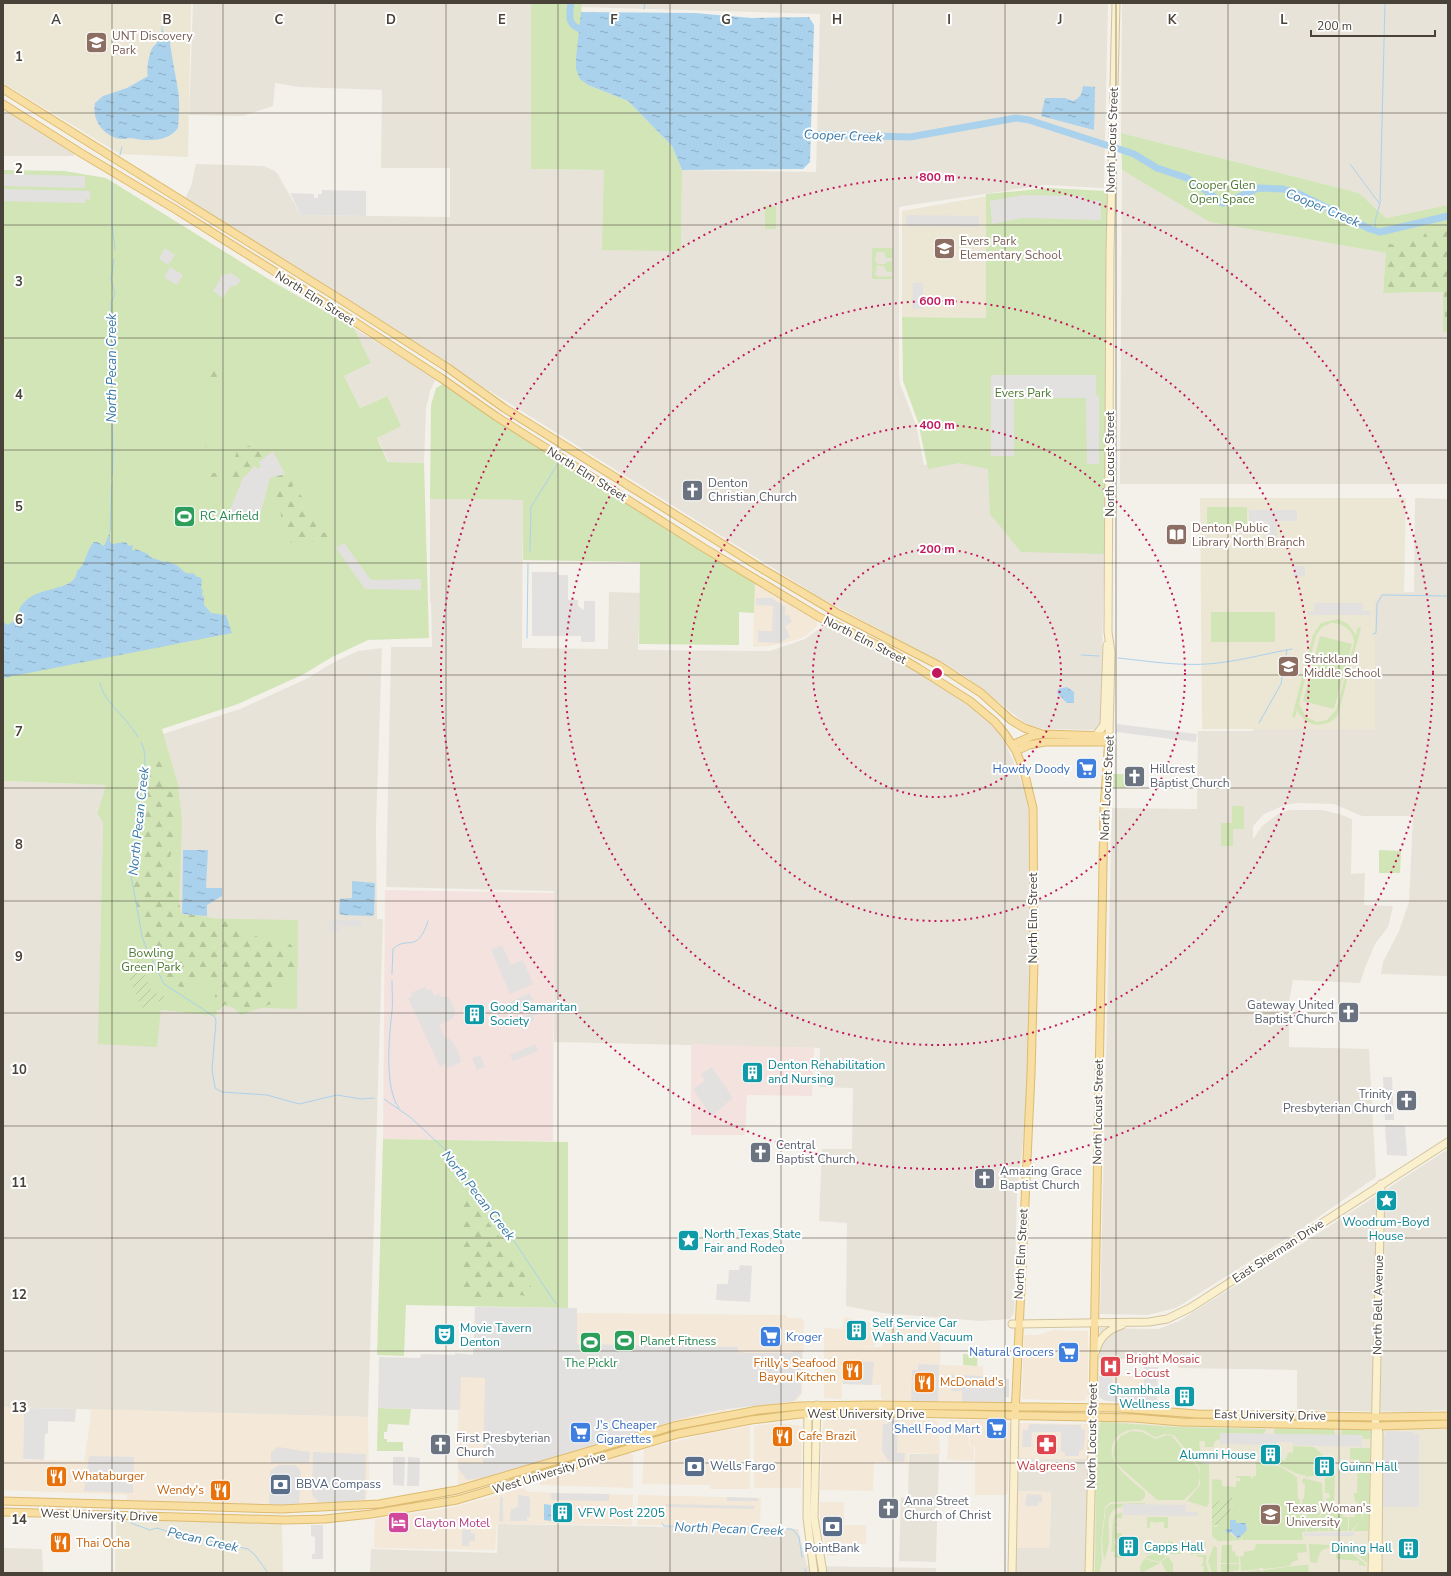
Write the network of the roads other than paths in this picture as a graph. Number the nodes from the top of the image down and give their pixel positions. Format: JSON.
{"nodes":[{"id":1,"x":1116,"y":3,"type":"edge"},
{"id":2,"x":3,"y":89,"type":"edge"},
{"id":3,"x":3,"y":104,"type":"edge"},
{"id":4,"x":1108,"y":632,"type":"junction"},
{"id":5,"x":1042,"y":734,"type":"junction"},
{"id":6,"x":1097,"y":734,"type":"junction"},
{"id":7,"x":1108,"y":739,"type":"junction"},
{"id":8,"x":1014,"y":748,"type":"junction"},
{"id":9,"x":1448,"y":1142,"type":"edge"},
{"id":10,"x":1381,"y":1184,"type":"junction"},
{"id":11,"x":1095,"y":1323,"type":"junction"},
{"id":12,"x":1128,"y":1323,"type":"junction"},
{"id":13,"x":1015,"y":1324,"type":"junction"},
{"id":14,"x":1094,"y":1365,"type":"junction"},
{"id":15,"x":808,"y":1406,"type":"junction"},
{"id":16,"x":1016,"y":1408,"type":"junction"},
{"id":17,"x":817,"y":1409,"type":"junction"},
{"id":18,"x":1093,"y":1409,"type":"junction"},
{"id":19,"x":808,"y":1414,"type":"junction"},
{"id":20,"x":1015,"y":1416,"type":"junction"},
{"id":21,"x":1448,"y":1416,"type":"edge"},
{"id":22,"x":1093,"y":1417,"type":"junction"},
{"id":23,"x":1377,"y":1417,"type":"junction"},
{"id":24,"x":1448,"y":1424,"type":"edge"},
{"id":25,"x":1377,"y":1426,"type":"junction"},
{"id":26,"x":3,"y":1502,"type":"edge"},
{"id":27,"x":3,"y":1512,"type":"edge"},
{"id":28,"x":814,"y":1573,"type":"edge"},
{"id":29,"x":823,"y":1573,"type":"edge"},
{"id":30,"x":1012,"y":1573,"type":"edge"},
{"id":31,"x":1089,"y":1573,"type":"edge"},
{"id":32,"x":1372,"y":1573,"type":"edge"},
{"id":33,"x":1378,"y":1573,"type":"edge"}],
"edges":[{"from":1,"to":4,"type":"main road","name":"North Locust Street"},
{"from":2,"to":5,"type":"main road","name":"North Elm Street"},
{"from":3,"to":8,"type":"main road","name":"North Elm Street"},
{"from":4,"to":6,"type":"main road"},
{"from":4,"to":7,"type":"main road","name":"North Locust Street"},
{"from":5,"to":6,"type":"main road"},
{"from":5,"to":8,"type":"main road"},
{"from":6,"to":7,"type":"main road"},
{"from":7,"to":8,"type":"main road"},
{"from":7,"to":11,"type":"main road","name":"North Locust Street"},
{"from":8,"to":13,"type":"main road","name":"North Elm Street"},
{"from":9,"to":10,"type":"main road","name":"East Sherman Drive"},
{"from":10,"to":12,"type":"main road","name":"East Sherman Drive"},
{"from":10,"to":23,"type":"main road","name":"North Bell Avenue"},
{"from":11,"to":12,"type":"main road","name":"East Sherman Drive"},
{"from":11,"to":13,"type":"main road","name":"East Sherman Drive"},
{"from":11,"to":14,"type":"main road","name":"North Locust Street"},
{"from":12,"to":14,"type":"main road"},
{"from":13,"to":16,"type":"main road","name":"North Elm Street"},
{"from":14,"to":18,"type":"main road","name":"North Locust Street"},
{"from":15,"to":17,"type":"main road","name":"West University Drive"},
{"from":15,"to":19,"type":"main road"},
{"from":15,"to":26,"type":"main road","name":"West University Drive"},
{"from":16,"to":17,"type":"main road","name":"West University Drive"},
{"from":16,"to":18,"type":"main road","name":"West University Drive"},
{"from":16,"to":20,"type":"main road","name":"North Elm Street"},
{"from":17,"to":19,"type":"main road","name":"West University Drive"},
{"from":17,"to":20,"type":"main road","name":"West University Drive"},
{"from":17,"to":29,"type":"main road"},
{"from":18,"to":22,"type":"main road","name":"North Locust Street"},
{"from":18,"to":23,"type":"main road","name":"East University Drive"},
{"from":19,"to":27,"type":"main road","name":"West University Drive"},
{"from":19,"to":28,"type":"main road"},
{"from":20,"to":22,"type":"main road","name":"West University Drive"},
{"from":20,"to":30,"type":"main road","name":"North Elm Street"},
{"from":21,"to":23,"type":"main road","name":"East University Drive"},
{"from":22,"to":25,"type":"main road","name":"East University Drive"},
{"from":22,"to":31,"type":"main road","name":"North Locust Street"},
{"from":23,"to":25,"type":"main road","name":"North Bell Avenue"},
{"from":24,"to":25,"type":"main road","name":"East University Drive"},
{"from":25,"to":32,"type":"main road","name":"North Bell Avenue"},
{"from":25,"to":33,"type":"main road","name":"North Bell Avenue"}]}
